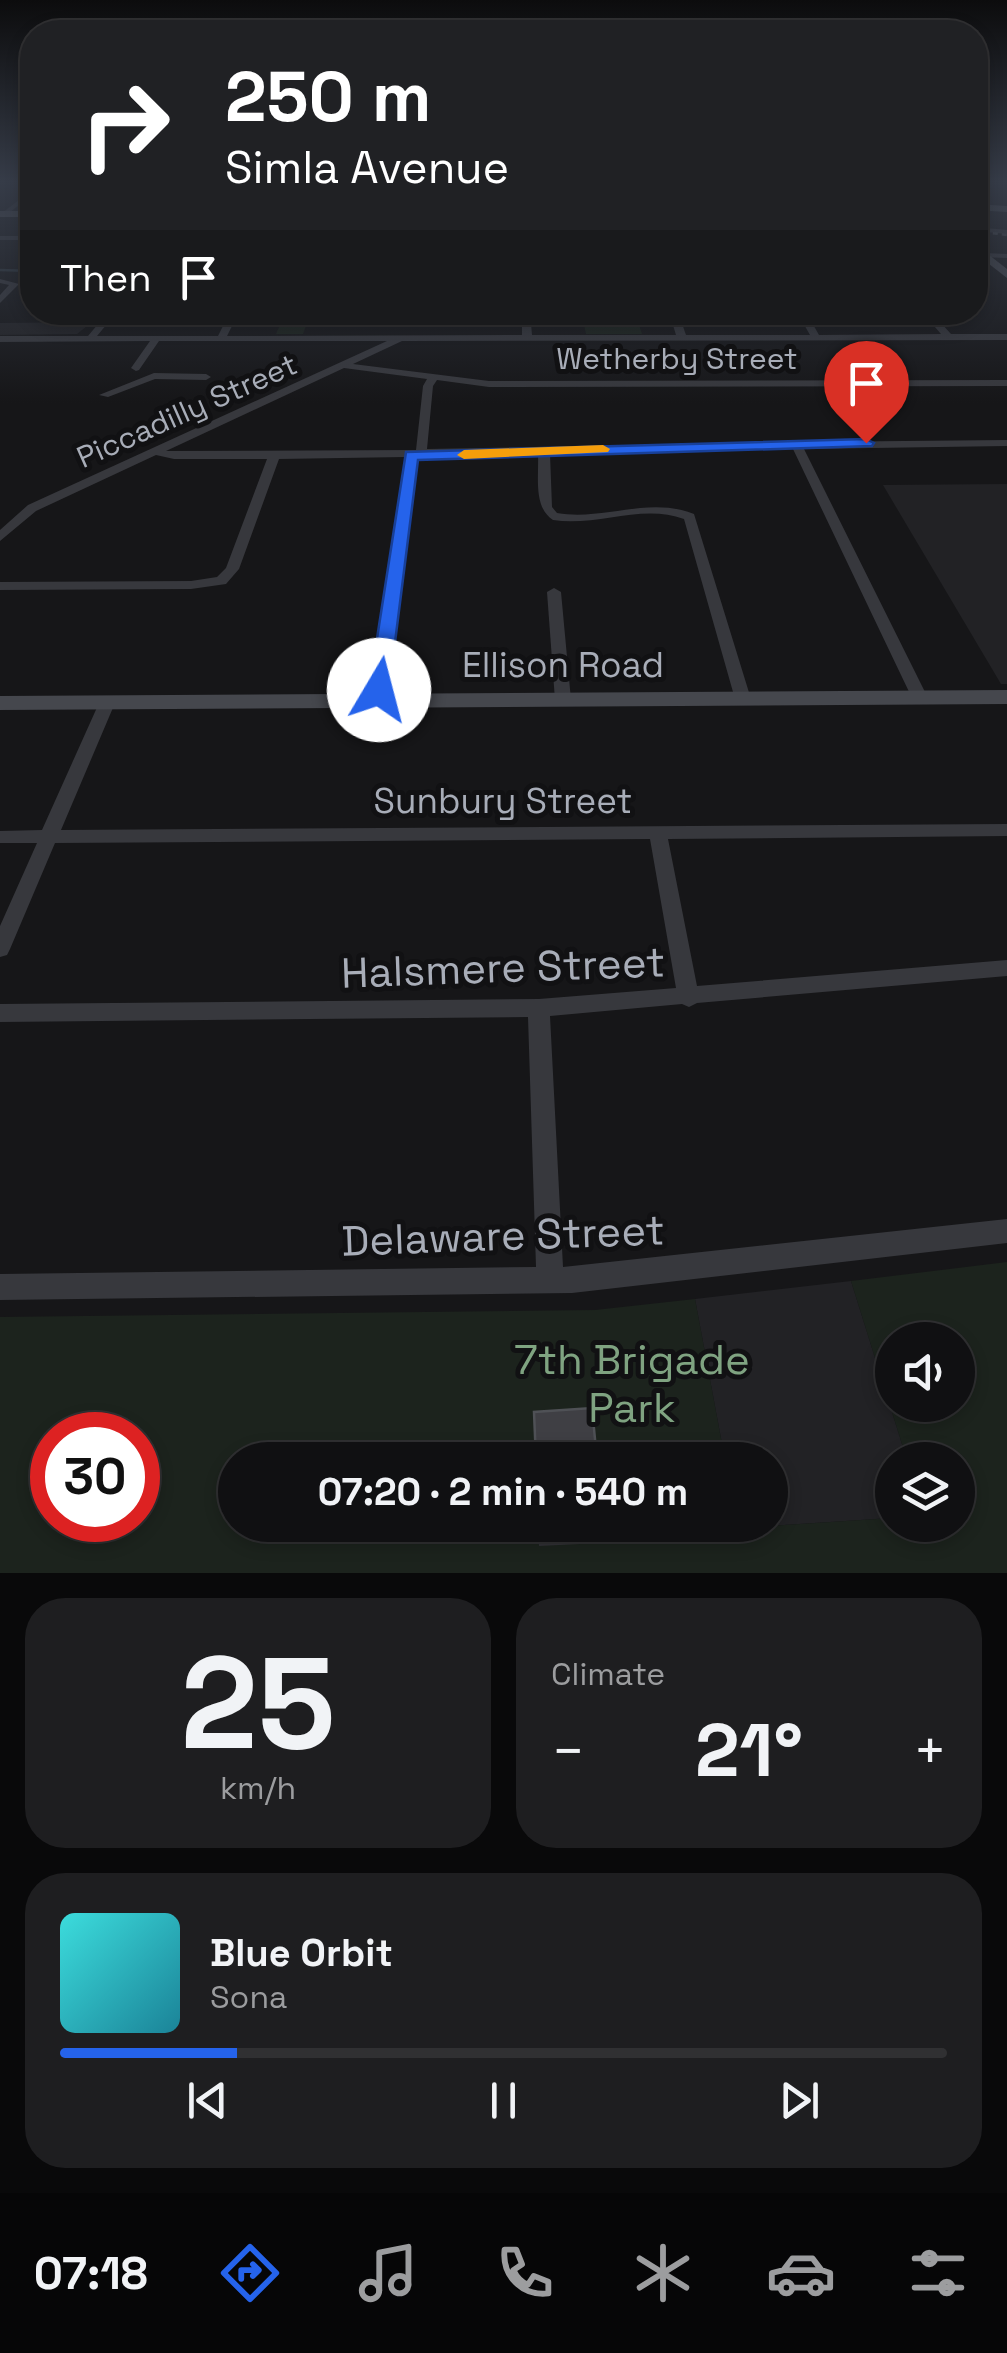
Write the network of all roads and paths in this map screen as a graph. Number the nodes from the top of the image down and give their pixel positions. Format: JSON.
{"nodes":[{"id":1,"x":988,"y":258,"type":"edge"},
{"id":2,"x":1007,"y":275,"type":"edge"},
{"id":3,"x":0,"y":282,"type":"edge"},
{"id":4,"x":0,"y":300,"type":"edge"},
{"id":5,"x":102,"y":325,"type":"edge"},
{"id":6,"x":228,"y":325,"type":"edge"},
{"id":7,"x":527,"y":325,"type":"edge"},
{"id":8,"x":677,"y":325,"type":"edge"},
{"id":9,"x":809,"y":325,"type":"edge"},
{"id":10,"x":938,"y":325,"type":"edge"},
{"id":11,"x":948,"y":336,"type":"junction"},
{"id":12,"x":1007,"y":336,"type":"edge"},
{"id":13,"x":816,"y":337,"type":"junction"},
{"id":14,"x":400,"y":338,"type":"junction"},
{"id":15,"x":528,"y":338,"type":"junction"},
{"id":16,"x":682,"y":338,"type":"junction"},
{"id":17,"x":0,"y":339,"type":"edge"},
{"id":18,"x":90,"y":339,"type":"junction"},
{"id":19,"x":156,"y":339,"type":"junction"},
{"id":20,"x":221,"y":339,"type":"junction"},
{"id":21,"x":348,"y":366,"type":"junction"},
{"id":22,"x":136,"y":368,"type":"dead end"},
{"id":23,"x":206,"y":378,"type":"dead end"},
{"id":24,"x":433,"y":378,"type":"junction"},
{"id":25,"x":1007,"y":382,"type":"edge"},
{"id":26,"x":104,"y":395,"type":"dead end"},
{"id":27,"x":1007,"y":442,"type":"edge"},
{"id":28,"x":796,"y":444,"type":"junction"},
{"id":29,"x":156,"y":452,"type":"junction"},
{"id":30,"x":544,"y":452,"type":"junction"},
{"id":31,"x":416,"y":455,"type":"junction"},
{"id":32,"x":274,"y":456,"type":"junction"},
{"id":33,"x":0,"y":537,"type":"edge"},
{"id":34,"x":0,"y":586,"type":"edge"},
{"id":35,"x":554,"y":592,"type":"dead end"},
{"id":36,"x":1007,"y":697,"type":"edge"},
{"id":37,"x":920,"y":698,"type":"junction"},
{"id":38,"x":742,"y":699,"type":"junction"},
{"id":39,"x":563,"y":700,"type":"junction"},
{"id":40,"x":378,"y":701,"type":"junction"},
{"id":41,"x":0,"y":703,"type":"edge"},
{"id":42,"x":107,"y":703,"type":"junction"},
{"id":43,"x":1007,"y":830,"type":"edge"},
{"id":44,"x":658,"y":832,"type":"junction"},
{"id":45,"x":0,"y":837,"type":"edge"},
{"id":46,"x":49,"y":837,"type":"junction"},
{"id":47,"x":0,"y":950,"type":"edge"},
{"id":48,"x":1007,"y":968,"type":"edge"},
{"id":49,"x":688,"y":998,"type":"junction"},
{"id":50,"x":539,"y":1008,"type":"junction"},
{"id":51,"x":0,"y":1013,"type":"edge"},
{"id":52,"x":1007,"y":1231,"type":"edge"},
{"id":53,"x":550,"y":1280,"type":"junction"},
{"id":54,"x":0,"y":1286,"type":"edge"}],
"edges":[{"from":1,"to":2,"type":"street"},
{"from":3,"to":4,"type":"street"},
{"from":5,"to":18,"type":"street"},
{"from":6,"to":20,"type":"street"},
{"from":7,"to":15,"type":"street"},
{"from":8,"to":16,"type":"street"},
{"from":9,"to":13,"type":"street"},
{"from":10,"to":11,"type":"street"},
{"from":11,"to":12,"type":"street"},
{"from":11,"to":13,"type":"street"},
{"from":13,"to":16,"type":"street"},
{"from":14,"to":15,"type":"street"},
{"from":14,"to":20,"type":"street"},
{"from":14,"to":21,"type":"street","name":"Piccadilly Street"},
{"from":15,"to":16,"type":"street"},
{"from":17,"to":18,"type":"street"},
{"from":18,"to":19,"type":"street"},
{"from":19,"to":20,"type":"street"},
{"from":19,"to":22,"type":"street"},
{"from":21,"to":24,"type":"street","name":"Wetherby Street"},
{"from":21,"to":29,"type":"street","name":"Piccadilly Street"},
{"from":23,"to":26,"type":"street"},
{"from":24,"to":25,"type":"street","name":"Wetherby Street"},
{"from":24,"to":31,"type":"street"},
{"from":27,"to":28,"type":"street"},
{"from":28,"to":30,"type":"street"},
{"from":28,"to":37,"type":"street"},
{"from":29,"to":32,"type":"street"},
{"from":29,"to":33,"type":"street","name":"Piccadilly Street"},
{"from":30,"to":31,"type":"street"},
{"from":30,"to":38,"type":"street"},
{"from":31,"to":32,"type":"street"},
{"from":31,"to":40,"type":"street"},
{"from":32,"to":34,"type":"street"},
{"from":35,"to":39,"type":"street"},
{"from":36,"to":37,"type":"street","name":"Ellison Road"},
{"from":37,"to":38,"type":"street","name":"Ellison Road"},
{"from":38,"to":39,"type":"street","name":"Ellison Road"},
{"from":39,"to":40,"type":"street","name":"Ellison Road"},
{"from":40,"to":42,"type":"street","name":"Ellison Road"},
{"from":41,"to":42,"type":"street","name":"Ellison Road"},
{"from":42,"to":46,"type":"street"},
{"from":43,"to":44,"type":"street","name":"Sunbury Street"},
{"from":44,"to":46,"type":"street","name":"Sunbury Street"},
{"from":44,"to":49,"type":"street"},
{"from":45,"to":46,"type":"street","name":"Sunbury Street"},
{"from":46,"to":47,"type":"street"},
{"from":48,"to":49,"type":"street","name":"Halsmere Street"},
{"from":49,"to":50,"type":"street","name":"Halsmere Street"},
{"from":50,"to":51,"type":"street","name":"Halsmere Street"},
{"from":50,"to":53,"type":"street"},
{"from":52,"to":53,"type":"street","name":"Delaware Street"},
{"from":53,"to":54,"type":"street","name":"Delaware Street"}]}
